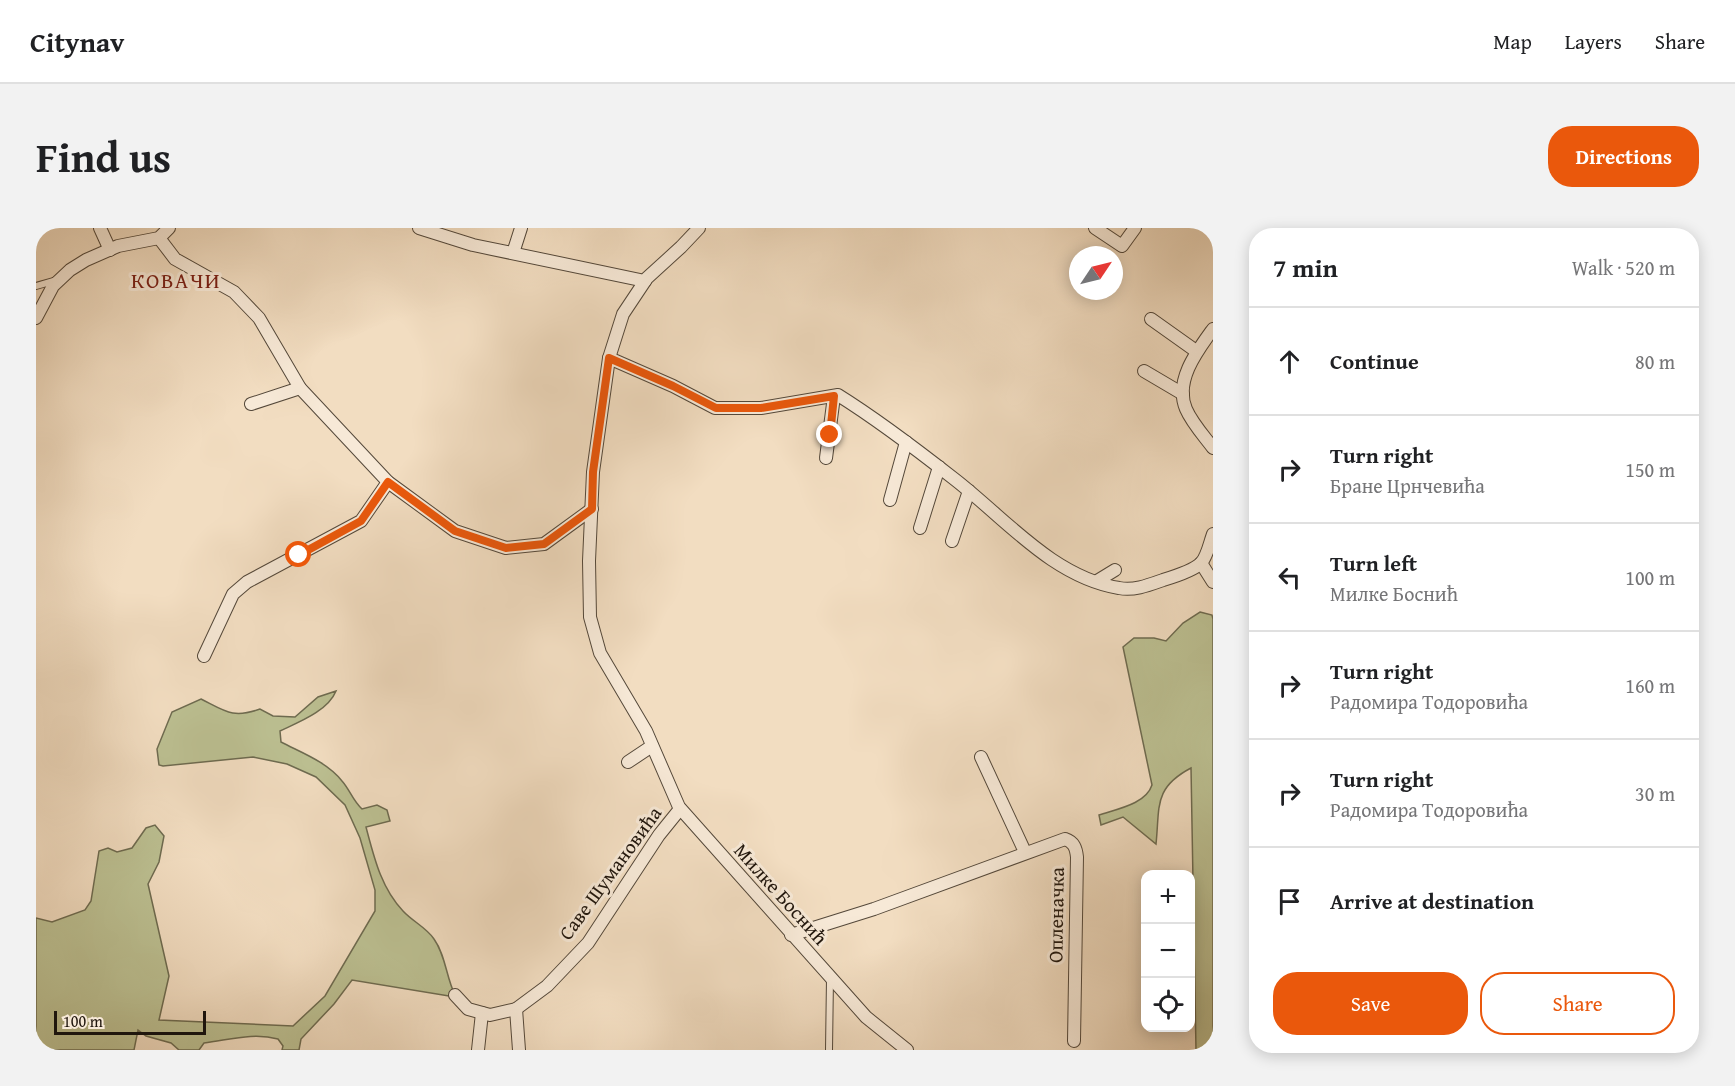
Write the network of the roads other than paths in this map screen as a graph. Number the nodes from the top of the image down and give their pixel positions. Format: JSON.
{"nodes":[{"id":1,"x":99,"y":228,"type":"edge"},
{"id":2,"x":169,"y":228,"type":"edge"},
{"id":3,"x":419,"y":228,"type":"edge"},
{"id":4,"x":521,"y":228,"type":"edge"},
{"id":5,"x":699,"y":228,"type":"edge"},
{"id":6,"x":1095,"y":228,"type":"edge"},
{"id":7,"x":1135,"y":228,"type":"edge"},
{"id":8,"x":159,"y":238,"type":"junction"},
{"id":9,"x":110,"y":250,"type":"junction"},
{"id":10,"x":513,"y":253,"type":"junction"},
{"id":11,"x":58,"y":280,"type":"junction"},
{"id":12,"x":645,"y":281,"type":"junction"},
{"id":13,"x":36,"y":286,"type":"edge"},
{"id":14,"x":36,"y":318,"type":"edge"},
{"id":15,"x":1151,"y":319,"type":"dead end"},
{"id":16,"x":1213,"y":329,"type":"edge"},
{"id":17,"x":1196,"y":351,"type":"junction"},
{"id":18,"x":609,"y":358,"type":"junction"},
{"id":19,"x":1144,"y":371,"type":"dead end"},
{"id":20,"x":300,"y":388,"type":"junction"},
{"id":21,"x":1183,"y":394,"type":"junction"},
{"id":22,"x":834,"y":396,"type":"junction"},
{"id":23,"x":251,"y":404,"type":"dead end"},
{"id":24,"x":906,"y":442,"type":"junction"},
{"id":25,"x":1213,"y":448,"type":"edge"},
{"id":26,"x":826,"y":458,"type":"dead end"},
{"id":27,"x":939,"y":467,"type":"junction"},
{"id":28,"x":388,"y":482,"type":"junction"},
{"id":29,"x":969,"y":491,"type":"junction"},
{"id":30,"x":890,"y":500,"type":"dead end"},
{"id":31,"x":592,"y":509,"type":"junction"},
{"id":32,"x":920,"y":528,"type":"dead end"},
{"id":33,"x":1213,"y":534,"type":"edge"},
{"id":34,"x":952,"y":541,"type":"dead end"},
{"id":35,"x":1201,"y":563,"type":"junction"},
{"id":36,"x":1116,"y":570,"type":"dead end"},
{"id":37,"x":1096,"y":581,"type":"junction"},
{"id":38,"x":1213,"y":582,"type":"edge"},
{"id":39,"x":204,"y":656,"type":"dead end"},
{"id":40,"x":652,"y":746,"type":"junction"},
{"id":41,"x":981,"y":757,"type":"dead end"},
{"id":42,"x":628,"y":762,"type":"dead end"},
{"id":43,"x":680,"y":809,"type":"junction"},
{"id":44,"x":1025,"y":852,"type":"junction"},
{"id":45,"x":791,"y":935,"type":"junction"},
{"id":46,"x":830,"y":977,"type":"junction"},
{"id":47,"x":455,"y":995,"type":"dead end"},
{"id":48,"x":516,"y":1009,"type":"junction"},
{"id":49,"x":482,"y":1013,"type":"junction"},
{"id":50,"x":1074,"y":1041,"type":"dead end"},
{"id":51,"x":478,"y":1050,"type":"edge"},
{"id":52,"x":519,"y":1050,"type":"edge"},
{"id":53,"x":829,"y":1050,"type":"edge"},
{"id":54,"x":908,"y":1050,"type":"edge"}],
"edges":[{"from":1,"to":9,"type":"street"},
{"from":2,"to":8,"type":"street"},
{"from":3,"to":10,"type":"street"},
{"from":4,"to":10,"type":"street"},
{"from":5,"to":12,"type":"street","name":"Милке Боснић"},
{"from":6,"to":7,"type":"street"},
{"from":8,"to":9,"type":"street"},
{"from":8,"to":20,"type":"street"},
{"from":9,"to":11,"type":"street"},
{"from":10,"to":12,"type":"street"},
{"from":11,"to":13,"type":"lane"},
{"from":11,"to":14,"type":"street"},
{"from":12,"to":18,"type":"street","name":"Милке Боснић"},
{"from":15,"to":17,"type":"street"},
{"from":16,"to":17,"type":"street"},
{"from":17,"to":21,"type":"street"},
{"from":18,"to":22,"type":"street"},
{"from":18,"to":31,"type":"street","name":"Милке Боснић"},
{"from":19,"to":21,"type":"street"},
{"from":20,"to":23,"type":"street"},
{"from":20,"to":28,"type":"street"},
{"from":21,"to":25,"type":"street"},
{"from":22,"to":24,"type":"street"},
{"from":22,"to":26,"type":"street"},
{"from":24,"to":27,"type":"street"},
{"from":24,"to":30,"type":"street"},
{"from":27,"to":29,"type":"street"},
{"from":27,"to":32,"type":"street"},
{"from":28,"to":31,"type":"street"},
{"from":28,"to":39,"type":"street"},
{"from":29,"to":34,"type":"street"},
{"from":29,"to":37,"type":"street"},
{"from":31,"to":40,"type":"street","name":"Милке Боснић"},
{"from":33,"to":35,"type":"street"},
{"from":35,"to":37,"type":"street"},
{"from":35,"to":38,"type":"street"},
{"from":36,"to":37,"type":"street"},
{"from":40,"to":42,"type":"street"},
{"from":40,"to":43,"type":"street","name":"Милке Боснић"},
{"from":41,"to":44,"type":"street","name":"Опленачка"},
{"from":43,"to":45,"type":"street","name":"Милке Боснић"},
{"from":43,"to":48,"type":"street","name":"Саве Шумановића"},
{"from":44,"to":45,"type":"street","name":"Опленачка"},
{"from":44,"to":50,"type":"street","name":"Опленачка"},
{"from":45,"to":46,"type":"street","name":"Милке Боснић"},
{"from":46,"to":53,"type":"lane"},
{"from":46,"to":54,"type":"street","name":"Милке Боснић"},
{"from":47,"to":49,"type":"street"},
{"from":48,"to":49,"type":"street","name":"Саве Шумановића"},
{"from":48,"to":52,"type":"street"},
{"from":49,"to":51,"type":"street"}]}
